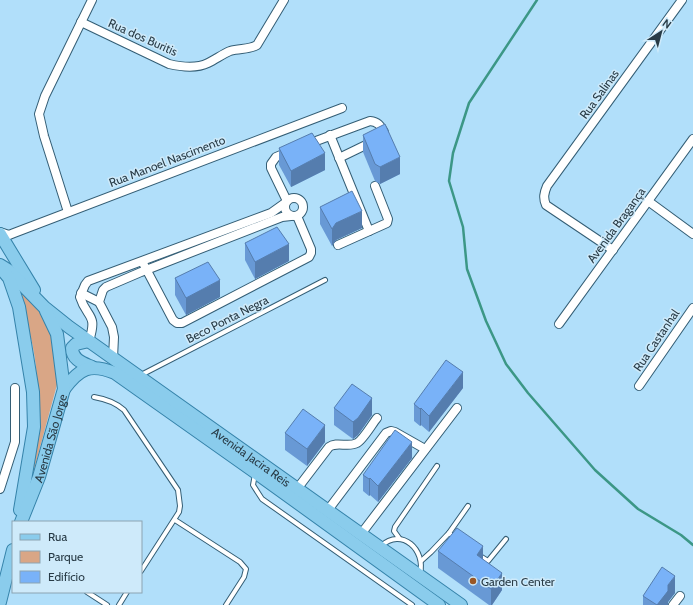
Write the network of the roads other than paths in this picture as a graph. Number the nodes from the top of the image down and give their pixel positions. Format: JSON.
{"nodes":[{"id":1,"x":92,"y":0,"type":"edge"},
{"id":2,"x":284,"y":0,"type":"edge"},
{"id":3,"x":682,"y":0,"type":"edge"},
{"id":4,"x":81,"y":22,"type":"junction"},
{"id":5,"x":342,"y":108,"type":"dead end"},
{"id":6,"x":330,"y":135,"type":"junction"},
{"id":7,"x":693,"y":139,"type":"edge"},
{"id":8,"x":339,"y":158,"type":"junction"},
{"id":9,"x":375,"y":186,"type":"dead end"},
{"id":10,"x":648,"y":201,"type":"junction"},
{"id":11,"x":286,"y":202,"type":"junction"},
{"id":12,"x":68,"y":212,"type":"junction"},
{"id":13,"x":294,"y":216,"type":"junction"},
{"id":14,"x":369,"y":231,"type":"junction"},
{"id":15,"x":0,"y":233,"type":"edge"},
{"id":16,"x":693,"y":234,"type":"edge"},
{"id":17,"x":338,"y":244,"type":"dead end"},
{"id":18,"x":613,"y":250,"type":"junction"},
{"id":19,"x":142,"y":261,"type":"junction"},
{"id":20,"x":0,"y":266,"type":"edge"},
{"id":21,"x":146,"y":270,"type":"junction"},
{"id":22,"x":325,"y":280,"type":"dead end"},
{"id":23,"x":81,"y":293,"type":"junction"},
{"id":24,"x":99,"y":302,"type":"junction"},
{"id":25,"x":44,"y":307,"type":"junction"},
{"id":26,"x":693,"y":308,"type":"edge"},
{"id":27,"x":560,"y":324,"type":"dead end"},
{"id":28,"x":89,"y":341,"type":"junction"},
{"id":29,"x":113,"y":358,"type":"junction"},
{"id":30,"x":92,"y":367,"type":"junction"},
{"id":31,"x":138,"y":376,"type":"junction"},
{"id":32,"x":639,"y":386,"type":"dead end"},
{"id":33,"x":15,"y":388,"type":"dead end"},
{"id":34,"x":64,"y":389,"type":"junction"},
{"id":35,"x":94,"y":397,"type":"dead end"},
{"id":36,"x":457,"y":408,"type":"dead end"},
{"id":37,"x":377,"y":418,"type":"dead end"},
{"id":38,"x":425,"y":449,"type":"junction"},
{"id":39,"x":437,"y":466,"type":"dead end"},
{"id":40,"x":255,"y":472,"type":"junction"},
{"id":41,"x":297,"y":488,"type":"junction"},
{"id":42,"x":0,"y":489,"type":"edge"},
{"id":43,"x":468,"y":506,"type":"dead end"},
{"id":44,"x":328,"y":510,"type":"junction"},
{"id":45,"x":175,"y":520,"type":"junction"},
{"id":46,"x":20,"y":521,"type":"edge"},
{"id":47,"x":20,"y":521,"type":"edge"},
{"id":48,"x":448,"y":533,"type":"junction"},
{"id":49,"x":360,"y":534,"type":"junction"},
{"id":50,"x":399,"y":538,"type":"junction"},
{"id":51,"x":506,"y":539,"type":"dead end"},
{"id":52,"x":460,"y":541,"type":"edge"},
{"id":53,"x":379,"y":547,"type":"junction"},
{"id":54,"x":475,"y":552,"type":"edge"},
{"id":55,"x":12,"y":554,"type":"edge"},
{"id":56,"x":421,"y":561,"type":"junction"},
{"id":57,"x":142,"y":570,"type":"edge"},
{"id":58,"x":420,"y":576,"type":"junction"},
{"id":59,"x":89,"y":593,"type":"edge"},
{"id":60,"x":126,"y":593,"type":"edge"},
{"id":61,"x":680,"y":596,"type":"dead end"},
{"id":62,"x":0,"y":602,"type":"edge"},
{"id":63,"x":107,"y":605,"type":"edge"},
{"id":64,"x":119,"y":605,"type":"edge"},
{"id":65,"x":226,"y":605,"type":"edge"},
{"id":66,"x":412,"y":605,"type":"edge"},
{"id":67,"x":439,"y":605,"type":"edge"},
{"id":68,"x":461,"y":605,"type":"edge"},
{"id":69,"x":673,"y":605,"type":"edge"}],
"edges":[{"from":1,"to":4,"type":"street"},
{"from":2,"to":4,"type":"street","name":"Rua dos Buritis"},
{"from":3,"to":18,"type":"street","name":"Rua Salinas"},
{"from":4,"to":12,"type":"street"},
{"from":5,"to":12,"type":"street","name":"Rua Manoel Nascimento"},
{"from":6,"to":8,"type":"street"},
{"from":6,"to":8,"type":"street"},
{"from":6,"to":11,"type":"street"},
{"from":7,"to":10,"type":"street","name":"Avenida Bragança"},
{"from":8,"to":14,"type":"street"},
{"from":9,"to":14,"type":"street"},
{"from":10,"to":16,"type":"street"},
{"from":10,"to":18,"type":"street","name":"Avenida Bragança"},
{"from":11,"to":13,"type":"street"},
{"from":11,"to":13,"type":"street"},
{"from":11,"to":19,"type":"street"},
{"from":12,"to":15,"type":"street","name":"Rua Manoel Nascimento"},
{"from":13,"to":21,"type":"street"},
{"from":13,"to":21,"type":"street"},
{"from":14,"to":17,"type":"street"},
{"from":15,"to":25,"type":"main road","name":"Avenida São Jorge"},
{"from":18,"to":27,"type":"street","name":"Avenida Bragança"},
{"from":19,"to":21,"type":"street"},
{"from":19,"to":23,"type":"street"},
{"from":20,"to":25,"type":"main road","name":"Avenida São Jorge"},
{"from":20,"to":46,"type":"main road"},
{"from":21,"to":24,"type":"street"},
{"from":22,"to":31,"type":"lane","name":"Beco Ponta Negra"},
{"from":23,"to":24,"type":"street"},
{"from":23,"to":28,"type":"street"},
{"from":24,"to":29,"type":"street"},
{"from":25,"to":28,"type":"main road","name":"Avenida Jacira Reis"},
{"from":25,"to":34,"type":"main road","name":"Avenida São Jorge"},
{"from":26,"to":32,"type":"street","name":"Rua Castanhal"},
{"from":28,"to":29,"type":"main road","name":"Avenida Jacira Reis"},
{"from":28,"to":30,"type":"main road","name":"Avenida Jacira Reis"},
{"from":29,"to":31,"type":"main road","name":"Avenida Jacira Reis"},
{"from":30,"to":34,"type":"main road"},
{"from":30,"to":40,"type":"main road","name":"Avenida Jacira Reis"},
{"from":31,"to":41,"type":"main road","name":"Avenida Jacira Reis"},
{"from":33,"to":42,"type":"street"},
{"from":34,"to":47,"type":"main road","name":"Avenida São Jorge"},
{"from":35,"to":45,"type":"lane"},
{"from":36,"to":38,"type":"street"},
{"from":37,"to":41,"type":"street"},
{"from":38,"to":44,"type":"street"},
{"from":38,"to":49,"type":"street"},
{"from":39,"to":50,"type":"lane"},
{"from":40,"to":66,"type":"lane","name":"Avenida Jacira Reis"},
{"from":40,"to":67,"type":"main road","name":"Avenida Jacira Reis"},
{"from":41,"to":44,"type":"main road","name":"Avenida Jacira Reis"},
{"from":43,"to":48,"type":"lane"},
{"from":44,"to":49,"type":"main road","name":"Avenida Jacira Reis"},
{"from":45,"to":57,"type":"lane"},
{"from":45,"to":65,"type":"lane"},
{"from":48,"to":52,"type":"lane"},
{"from":48,"to":56,"type":"lane"},
{"from":49,"to":53,"type":"main road","name":"Avenida Jacira Reis"},
{"from":50,"to":53,"type":"lane"},
{"from":50,"to":56,"type":"lane"},
{"from":51,"to":54,"type":"lane"},
{"from":53,"to":58,"type":"main road","name":"Avenida Jacira Reis"},
{"from":55,"to":62,"type":"main road"},
{"from":56,"to":58,"type":"lane"},
{"from":58,"to":68,"type":"main road","name":"Avenida Jacira Reis"},
{"from":59,"to":63,"type":"lane"},
{"from":60,"to":64,"type":"lane"},
{"from":61,"to":69,"type":"street"}]}
